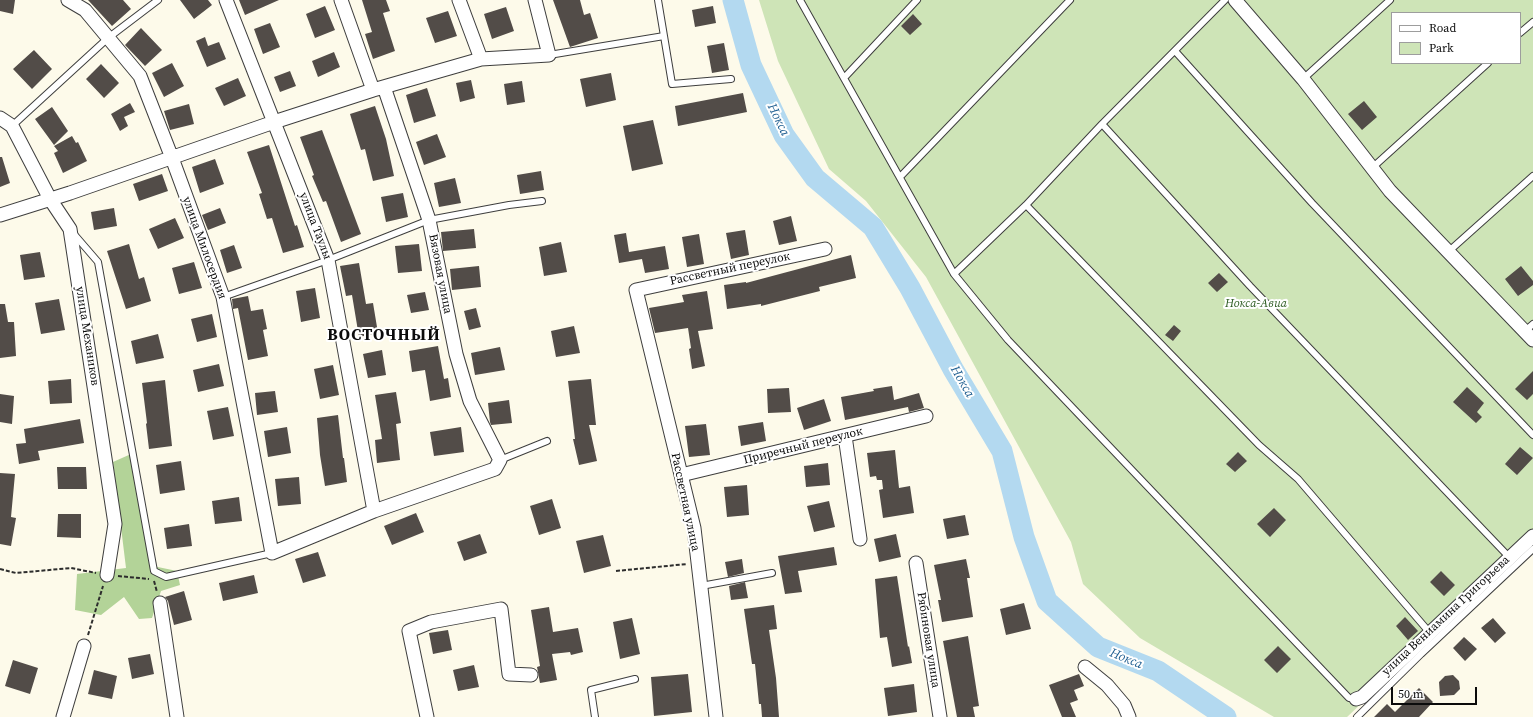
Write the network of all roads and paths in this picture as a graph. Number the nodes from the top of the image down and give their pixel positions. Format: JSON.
{"nodes":[{"id":1,"x":68,"y":0,"type":"edge"},
{"id":2,"x":158,"y":0,"type":"edge"},
{"id":3,"x":226,"y":0,"type":"edge"},
{"id":4,"x":341,"y":0,"type":"edge"},
{"id":5,"x":460,"y":0,"type":"edge"},
{"id":6,"x":535,"y":0,"type":"edge"},
{"id":7,"x":658,"y":0,"type":"edge"},
{"id":8,"x":800,"y":0,"type":"edge"},
{"id":9,"x":917,"y":0,"type":"edge"},
{"id":10,"x":1070,"y":0,"type":"edge"},
{"id":11,"x":1225,"y":0,"type":"edge"},
{"id":12,"x":1235,"y":0,"type":"edge"},
{"id":13,"x":1390,"y":0,"type":"edge"},
{"id":14,"x":1533,"y":22,"type":"edge"},
{"id":15,"x":1521,"y":32,"type":"edge"},
{"id":16,"x":664,"y":36,"type":"junction"},
{"id":17,"x":108,"y":38,"type":"junction"},
{"id":18,"x":1175,"y":51,"type":"junction"},
{"id":19,"x":549,"y":55,"type":"junction"},
{"id":20,"x":481,"y":59,"type":"junction"},
{"id":21,"x":1487,"y":64,"type":"edge"},
{"id":22,"x":844,"y":78,"type":"junction"},
{"id":23,"x":731,"y":79,"type":"dead end"},
{"id":24,"x":1303,"y":79,"type":"junction"},
{"id":25,"x":378,"y":88,"type":"junction"},
{"id":26,"x":0,"y":118,"type":"edge"},
{"id":27,"x":274,"y":122,"type":"junction"},
{"id":28,"x":1102,"y":124,"type":"junction"},
{"id":29,"x":12,"y":126,"type":"junction"},
{"id":30,"x":172,"y":158,"type":"junction"},
{"id":31,"x":1372,"y":168,"type":"junction"},
{"id":32,"x":1533,"y":176,"type":"edge"},
{"id":33,"x":900,"y":177,"type":"junction"},
{"id":34,"x":50,"y":199,"type":"junction"},
{"id":35,"x":542,"y":201,"type":"dead end"},
{"id":36,"x":1026,"y":205,"type":"junction"},
{"id":37,"x":0,"y":215,"type":"edge"},
{"id":38,"x":429,"y":220,"type":"junction"},
{"id":39,"x":70,"y":229,"type":"junction"},
{"id":40,"x":825,"y":249,"type":"dead end"},
{"id":41,"x":1448,"y":252,"type":"junction"},
{"id":42,"x":328,"y":260,"type":"junction"},
{"id":43,"x":954,"y":274,"type":"junction"},
{"id":44,"x":636,"y":290,"type":"joint"},
{"id":45,"x":223,"y":297,"type":"junction"},
{"id":46,"x":1530,"y":332,"type":"edge"},
{"id":47,"x":926,"y":416,"type":"dead end"},
{"id":48,"x":1533,"y":435,"type":"edge"},
{"id":49,"x":845,"y":436,"type":"junction"},
{"id":50,"x":547,"y":441,"type":"dead end"},
{"id":51,"x":500,"y":460,"type":"junction"},
{"id":52,"x":681,"y":475,"type":"junction"},
{"id":53,"x":374,"y":511,"type":"junction"},
{"id":54,"x":1533,"y":536,"type":"edge"},
{"id":55,"x":860,"y":539,"type":"dead end"},
{"id":56,"x":1533,"y":549,"type":"edge"},
{"id":57,"x":272,"y":553,"type":"junction"},
{"id":58,"x":1510,"y":558,"type":"junction"},
{"id":59,"x":698,"y":563,"type":"junction"},
{"id":60,"x":916,"y":563,"type":"dead end"},
{"id":61,"x":0,"y":569,"type":"edge"},
{"id":62,"x":616,"y":571,"type":"dead end"},
{"id":63,"x":772,"y":573,"type":"dead end"},
{"id":64,"x":107,"y":575,"type":"junction"},
{"id":65,"x":166,"y":578,"type":"junction"},
{"id":66,"x":701,"y":586,"type":"junction"},
{"id":67,"x":160,"y":603,"type":"dead end"},
{"id":68,"x":1430,"y":633,"type":"junction"},
{"id":69,"x":84,"y":646,"type":"joint"},
{"id":70,"x":1085,"y":667,"type":"dead end"},
{"id":71,"x":531,"y":675,"type":"dead end"},
{"id":72,"x":635,"y":679,"type":"dead end"},
{"id":73,"x":1356,"y":699,"type":"joint"},
{"id":74,"x":63,"y":717,"type":"edge"},
{"id":75,"x":177,"y":717,"type":"edge"},
{"id":76,"x":427,"y":717,"type":"edge"},
{"id":77,"x":595,"y":717,"type":"edge"},
{"id":78,"x":716,"y":717,"type":"edge"},
{"id":79,"x":940,"y":717,"type":"edge"},
{"id":80,"x":1129,"y":717,"type":"edge"},
{"id":81,"x":1357,"y":717,"type":"edge"}],
"edges":[{"from":1,"to":17,"type":"street","name":"улица Милосердия"},
{"from":2,"to":17,"type":"lane"},
{"from":3,"to":27,"type":"street","name":"улица Таулы"},
{"from":4,"to":25,"type":"street","name":"Вязовая улица"},
{"from":5,"to":20,"type":"street"},
{"from":6,"to":19,"type":"street"},
{"from":7,"to":16,"type":"lane"},
{"from":8,"to":22,"type":"lane"},
{"from":9,"to":22,"type":"lane"},
{"from":10,"to":33,"type":"lane"},
{"from":11,"to":18,"type":"lane"},
{"from":12,"to":24,"type":"street"},
{"from":13,"to":24,"type":"lane"},
{"from":14,"to":15,"type":"lane"},
{"from":16,"to":19,"type":"lane"},
{"from":16,"to":23,"type":"lane"},
{"from":17,"to":29,"type":"lane"},
{"from":17,"to":30,"type":"street","name":"улица Милосердия"},
{"from":18,"to":28,"type":"lane"},
{"from":18,"to":48,"type":"lane"},
{"from":19,"to":20,"type":"street"},
{"from":20,"to":25,"type":"street"},
{"from":21,"to":31,"type":"lane"},
{"from":22,"to":33,"type":"lane"},
{"from":24,"to":31,"type":"street"},
{"from":25,"to":27,"type":"street"},
{"from":25,"to":38,"type":"street","name":"Вязовая улица"},
{"from":26,"to":29,"type":"street","name":"улица Механиков"},
{"from":27,"to":30,"type":"street"},
{"from":27,"to":42,"type":"street","name":"улица Таулы"},
{"from":28,"to":36,"type":"lane"},
{"from":28,"to":58,"type":"lane"},
{"from":29,"to":34,"type":"street","name":"улица Механиков"},
{"from":30,"to":34,"type":"street"},
{"from":30,"to":45,"type":"street","name":"улица Милосердия"},
{"from":31,"to":41,"type":"street"},
{"from":32,"to":41,"type":"lane"},
{"from":33,"to":43,"type":"lane"},
{"from":34,"to":37,"type":"street"},
{"from":34,"to":39,"type":"street","name":"улица Механиков"},
{"from":35,"to":38,"type":"lane"},
{"from":36,"to":43,"type":"lane"},
{"from":36,"to":68,"type":"lane"},
{"from":38,"to":42,"type":"lane"},
{"from":38,"to":51,"type":"street","name":"Вязовая улица"},
{"from":39,"to":64,"type":"street","name":"улица Механиков"},
{"from":39,"to":65,"type":"lane"},
{"from":40,"to":44,"type":"street","name":"Рассветный переулок"},
{"from":41,"to":46,"type":"street"},
{"from":42,"to":45,"type":"lane"},
{"from":42,"to":53,"type":"street","name":"улица Таулы"},
{"from":43,"to":73,"type":"lane"},
{"from":44,"to":52,"type":"street","name":"Рассветная улица"},
{"from":45,"to":57,"type":"street","name":"улица Милосердия"},
{"from":47,"to":49,"type":"street","name":"Приречный переулок"},
{"from":49,"to":52,"type":"street","name":"Приречный переулок"},
{"from":49,"to":55,"type":"street"},
{"from":50,"to":51,"type":"lane"},
{"from":51,"to":53,"type":"street"},
{"from":52,"to":59,"type":"street","name":"Рассветная улица"},
{"from":53,"to":57,"type":"street"},
{"from":54,"to":58,"type":"street"},
{"from":56,"to":81,"type":"lane","name":"улица Вениамина Григорьева"},
{"from":57,"to":65,"type":"lane"},
{"from":58,"to":68,"type":"street"},
{"from":59,"to":62,"type":"path"},
{"from":59,"to":66,"type":"street","name":"Рассветная улица"},
{"from":60,"to":79,"type":"street","name":"Рябиновая улица"},
{"from":61,"to":64,"type":"path"},
{"from":63,"to":66,"type":"lane"},
{"from":64,"to":65,"type":"path"},
{"from":64,"to":69,"type":"path"},
{"from":66,"to":78,"type":"street","name":"Рассветная улица"},
{"from":67,"to":75,"type":"street"},
{"from":68,"to":73,"type":"street"},
{"from":69,"to":74,"type":"street"},
{"from":70,"to":80,"type":"street"},
{"from":71,"to":76,"type":"street"},
{"from":72,"to":77,"type":"lane"}]}
